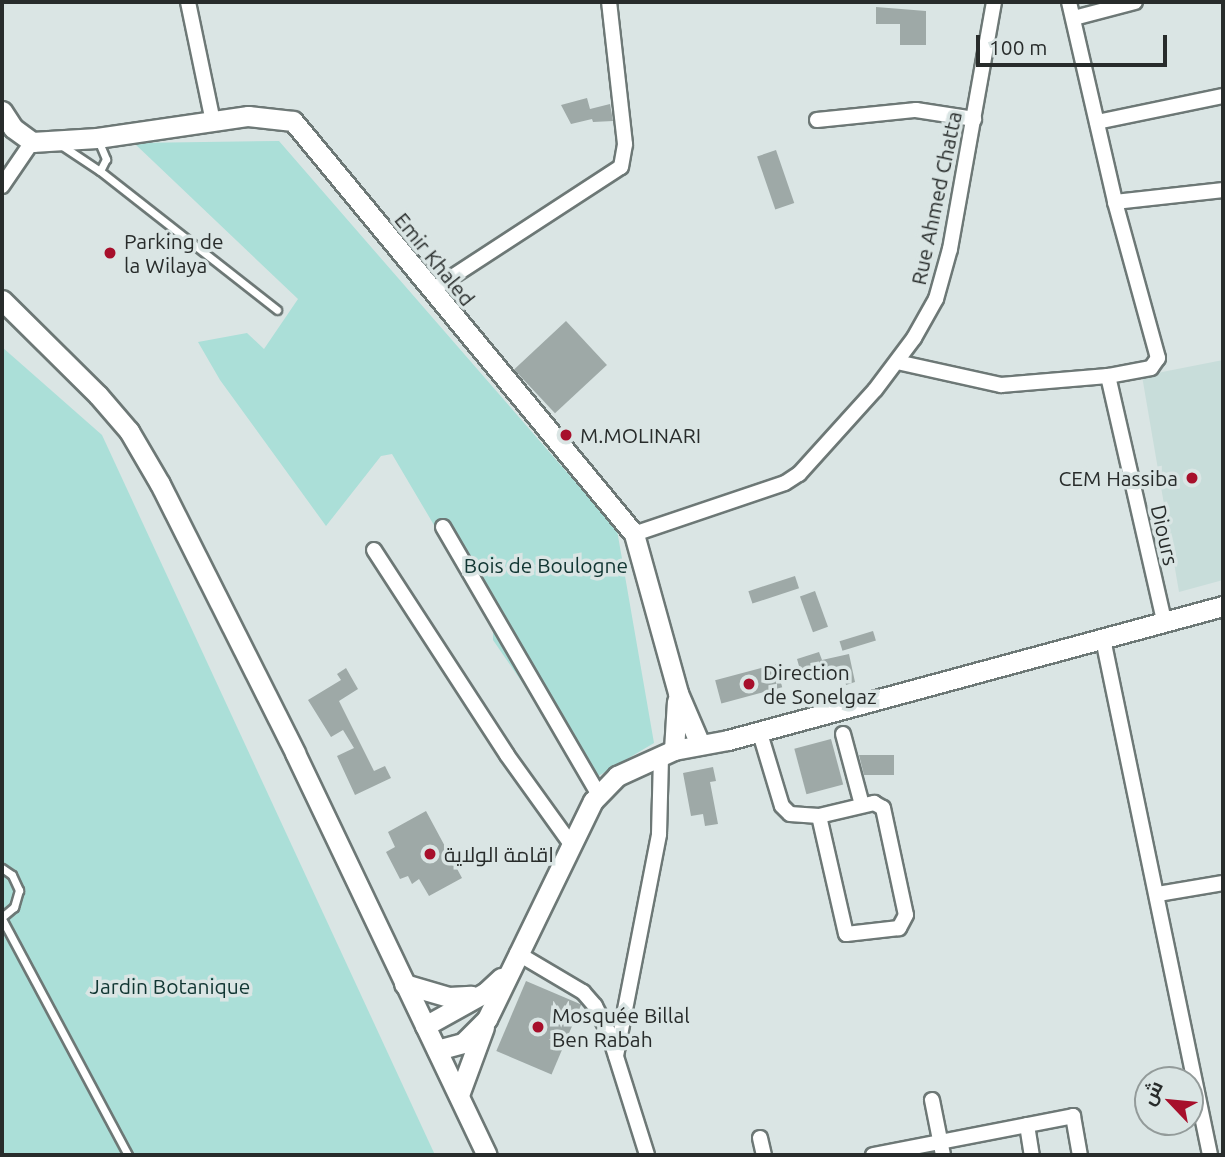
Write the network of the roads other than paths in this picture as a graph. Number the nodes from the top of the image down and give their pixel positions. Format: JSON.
{"nodes":[{"id":1,"x":188,"y":2,"type":"edge"},
{"id":2,"x":609,"y":2,"type":"edge"},
{"id":3,"x":994,"y":2,"type":"edge"},
{"id":4,"x":1069,"y":2,"type":"edge"},
{"id":5,"x":1135,"y":2,"type":"edge"},
{"id":6,"x":1074,"y":18,"type":"junction"},
{"id":7,"x":1223,"y":96,"type":"edge"},
{"id":8,"x":2,"y":111,"type":"edge"},
{"id":9,"x":974,"y":119,"type":"junction"},
{"id":10,"x":817,"y":120,"type":"dead end"},
{"id":11,"x":213,"y":122,"type":"junction"},
{"id":12,"x":1097,"y":122,"type":"junction"},
{"id":13,"x":97,"y":138,"type":"junction"},
{"id":14,"x":32,"y":142,"type":"junction"},
{"id":15,"x":58,"y":143,"type":"junction"},
{"id":16,"x":100,"y":170,"type":"junction"},
{"id":17,"x":2,"y":186,"type":"edge"},
{"id":18,"x":1223,"y":190,"type":"edge"},
{"id":19,"x":1115,"y":202,"type":"junction"},
{"id":20,"x":432,"y":290,"type":"junction"},
{"id":21,"x":2,"y":300,"type":"edge"},
{"id":22,"x":277,"y":310,"type":"dead end"},
{"id":23,"x":897,"y":362,"type":"junction"},
{"id":24,"x":1108,"y":376,"type":"junction"},
{"id":25,"x":443,"y":527,"type":"dead end"},
{"id":26,"x":634,"y":534,"type":"junction"},
{"id":27,"x":374,"y":550,"type":"dead end"},
{"id":28,"x":1223,"y":606,"type":"edge"},
{"id":29,"x":1164,"y":621,"type":"junction"},
{"id":30,"x":1103,"y":639,"type":"junction"},
{"id":31,"x":678,"y":693,"type":"junction"},
{"id":32,"x":759,"y":730,"type":"junction"},
{"id":33,"x":843,"y":734,"type":"dead end"},
{"id":34,"x":700,"y":744,"type":"junction"},
{"id":35,"x":667,"y":753,"type":"junction"},
{"id":36,"x":598,"y":793,"type":"junction"},
{"id":37,"x":862,"y":805,"type":"junction"},
{"id":38,"x":819,"y":816,"type":"junction"},
{"id":39,"x":571,"y":844,"type":"junction"},
{"id":40,"x":2,"y":868,"type":"edge"},
{"id":41,"x":1223,"y":883,"type":"edge"},
{"id":42,"x":1158,"y":894,"type":"junction"},
{"id":43,"x":2,"y":918,"type":"edge"},
{"id":44,"x":517,"y":953,"type":"junction"},
{"id":45,"x":504,"y":975,"type":"junction"},
{"id":46,"x":404,"y":984,"type":"junction"},
{"id":47,"x":486,"y":992,"type":"junction"},
{"id":48,"x":487,"y":1018,"type":"junction"},
{"id":49,"x":425,"y":1026,"type":"junction"},
{"id":50,"x":437,"y":1050,"type":"junction"},
{"id":51,"x":616,"y":1056,"type":"junction"},
{"id":52,"x":459,"y":1095,"type":"junction"},
{"id":53,"x":932,"y":1100,"type":"dead end"},
{"id":54,"x":1027,"y":1125,"type":"junction"},
{"id":55,"x":760,"y":1138,"type":"dead end"},
{"id":56,"x":942,"y":1148,"type":"edge"},
{"id":57,"x":128,"y":1155,"type":"edge"},
{"id":58,"x":487,"y":1155,"type":"edge"},
{"id":59,"x":647,"y":1155,"type":"edge"},
{"id":60,"x":764,"y":1155,"type":"edge"},
{"id":61,"x":873,"y":1155,"type":"edge"},
{"id":62,"x":1032,"y":1155,"type":"edge"},
{"id":63,"x":1080,"y":1155,"type":"edge"},
{"id":64,"x":1210,"y":1155,"type":"edge"}],
"edges":[{"from":1,"to":11,"type":"street"},
{"from":2,"to":20,"type":"street"},
{"from":3,"to":9,"type":"street","name":"Rue Ahmed Chatta"},
{"from":4,"to":6,"type":"street"},
{"from":5,"to":6,"type":"street"},
{"from":6,"to":12,"type":"street"},
{"from":7,"to":12,"type":"street"},
{"from":8,"to":14,"type":"street"},
{"from":9,"to":10,"type":"street"},
{"from":9,"to":23,"type":"street","name":"Rue Ahmed Chatta"},
{"from":11,"to":13,"type":"street","name":"Emir Khaled"},
{"from":11,"to":20,"type":"street","name":"Emir Khaled"},
{"from":12,"to":19,"type":"street"},
{"from":13,"to":15,"type":"street","name":"Emir Khaled"},
{"from":13,"to":16,"type":"lane"},
{"from":14,"to":15,"type":"street","name":"Emir Khaled"},
{"from":14,"to":17,"type":"street"},
{"from":15,"to":16,"type":"lane"},
{"from":16,"to":22,"type":"lane"},
{"from":18,"to":19,"type":"street"},
{"from":19,"to":24,"type":"street"},
{"from":20,"to":26,"type":"street","name":"Emir Khaled"},
{"from":21,"to":46,"type":"street"},
{"from":23,"to":24,"type":"street"},
{"from":23,"to":26,"type":"street","name":"Rue Ahmed Chatta"},
{"from":24,"to":29,"type":"street","name":"Diours"},
{"from":25,"to":36,"type":"street"},
{"from":26,"to":31,"type":"street","name":"Emir Khaled"},
{"from":27,"to":39,"type":"street"},
{"from":28,"to":29,"type":"street"},
{"from":29,"to":30,"type":"street"},
{"from":30,"to":32,"type":"street"},
{"from":30,"to":42,"type":"street"},
{"from":31,"to":34,"type":"street"},
{"from":31,"to":35,"type":"street"},
{"from":32,"to":34,"type":"street"},
{"from":32,"to":38,"type":"street"},
{"from":33,"to":37,"type":"street"},
{"from":34,"to":35,"type":"street"},
{"from":35,"to":36,"type":"street"},
{"from":35,"to":51,"type":"street"},
{"from":36,"to":39,"type":"street"},
{"from":37,"to":38,"type":"street"},
{"from":37,"to":38,"type":"street"},
{"from":39,"to":44,"type":"street"},
{"from":40,"to":43,"type":"lane"},
{"from":41,"to":42,"type":"street"},
{"from":42,"to":64,"type":"street"},
{"from":43,"to":57,"type":"lane"},
{"from":44,"to":45,"type":"street"},
{"from":44,"to":51,"type":"street"},
{"from":45,"to":47,"type":"street"},
{"from":45,"to":48,"type":"street"},
{"from":46,"to":47,"type":"street"},
{"from":46,"to":49,"type":"street"},
{"from":47,"to":49,"type":"street"},
{"from":48,"to":50,"type":"street"},
{"from":48,"to":52,"type":"street"},
{"from":49,"to":50,"type":"street"},
{"from":50,"to":52,"type":"street"},
{"from":51,"to":59,"type":"street"},
{"from":52,"to":58,"type":"street"},
{"from":53,"to":56,"type":"street"},
{"from":54,"to":56,"type":"street"},
{"from":54,"to":62,"type":"street"},
{"from":54,"to":63,"type":"street"},
{"from":55,"to":60,"type":"street"},
{"from":56,"to":61,"type":"street"}]}
